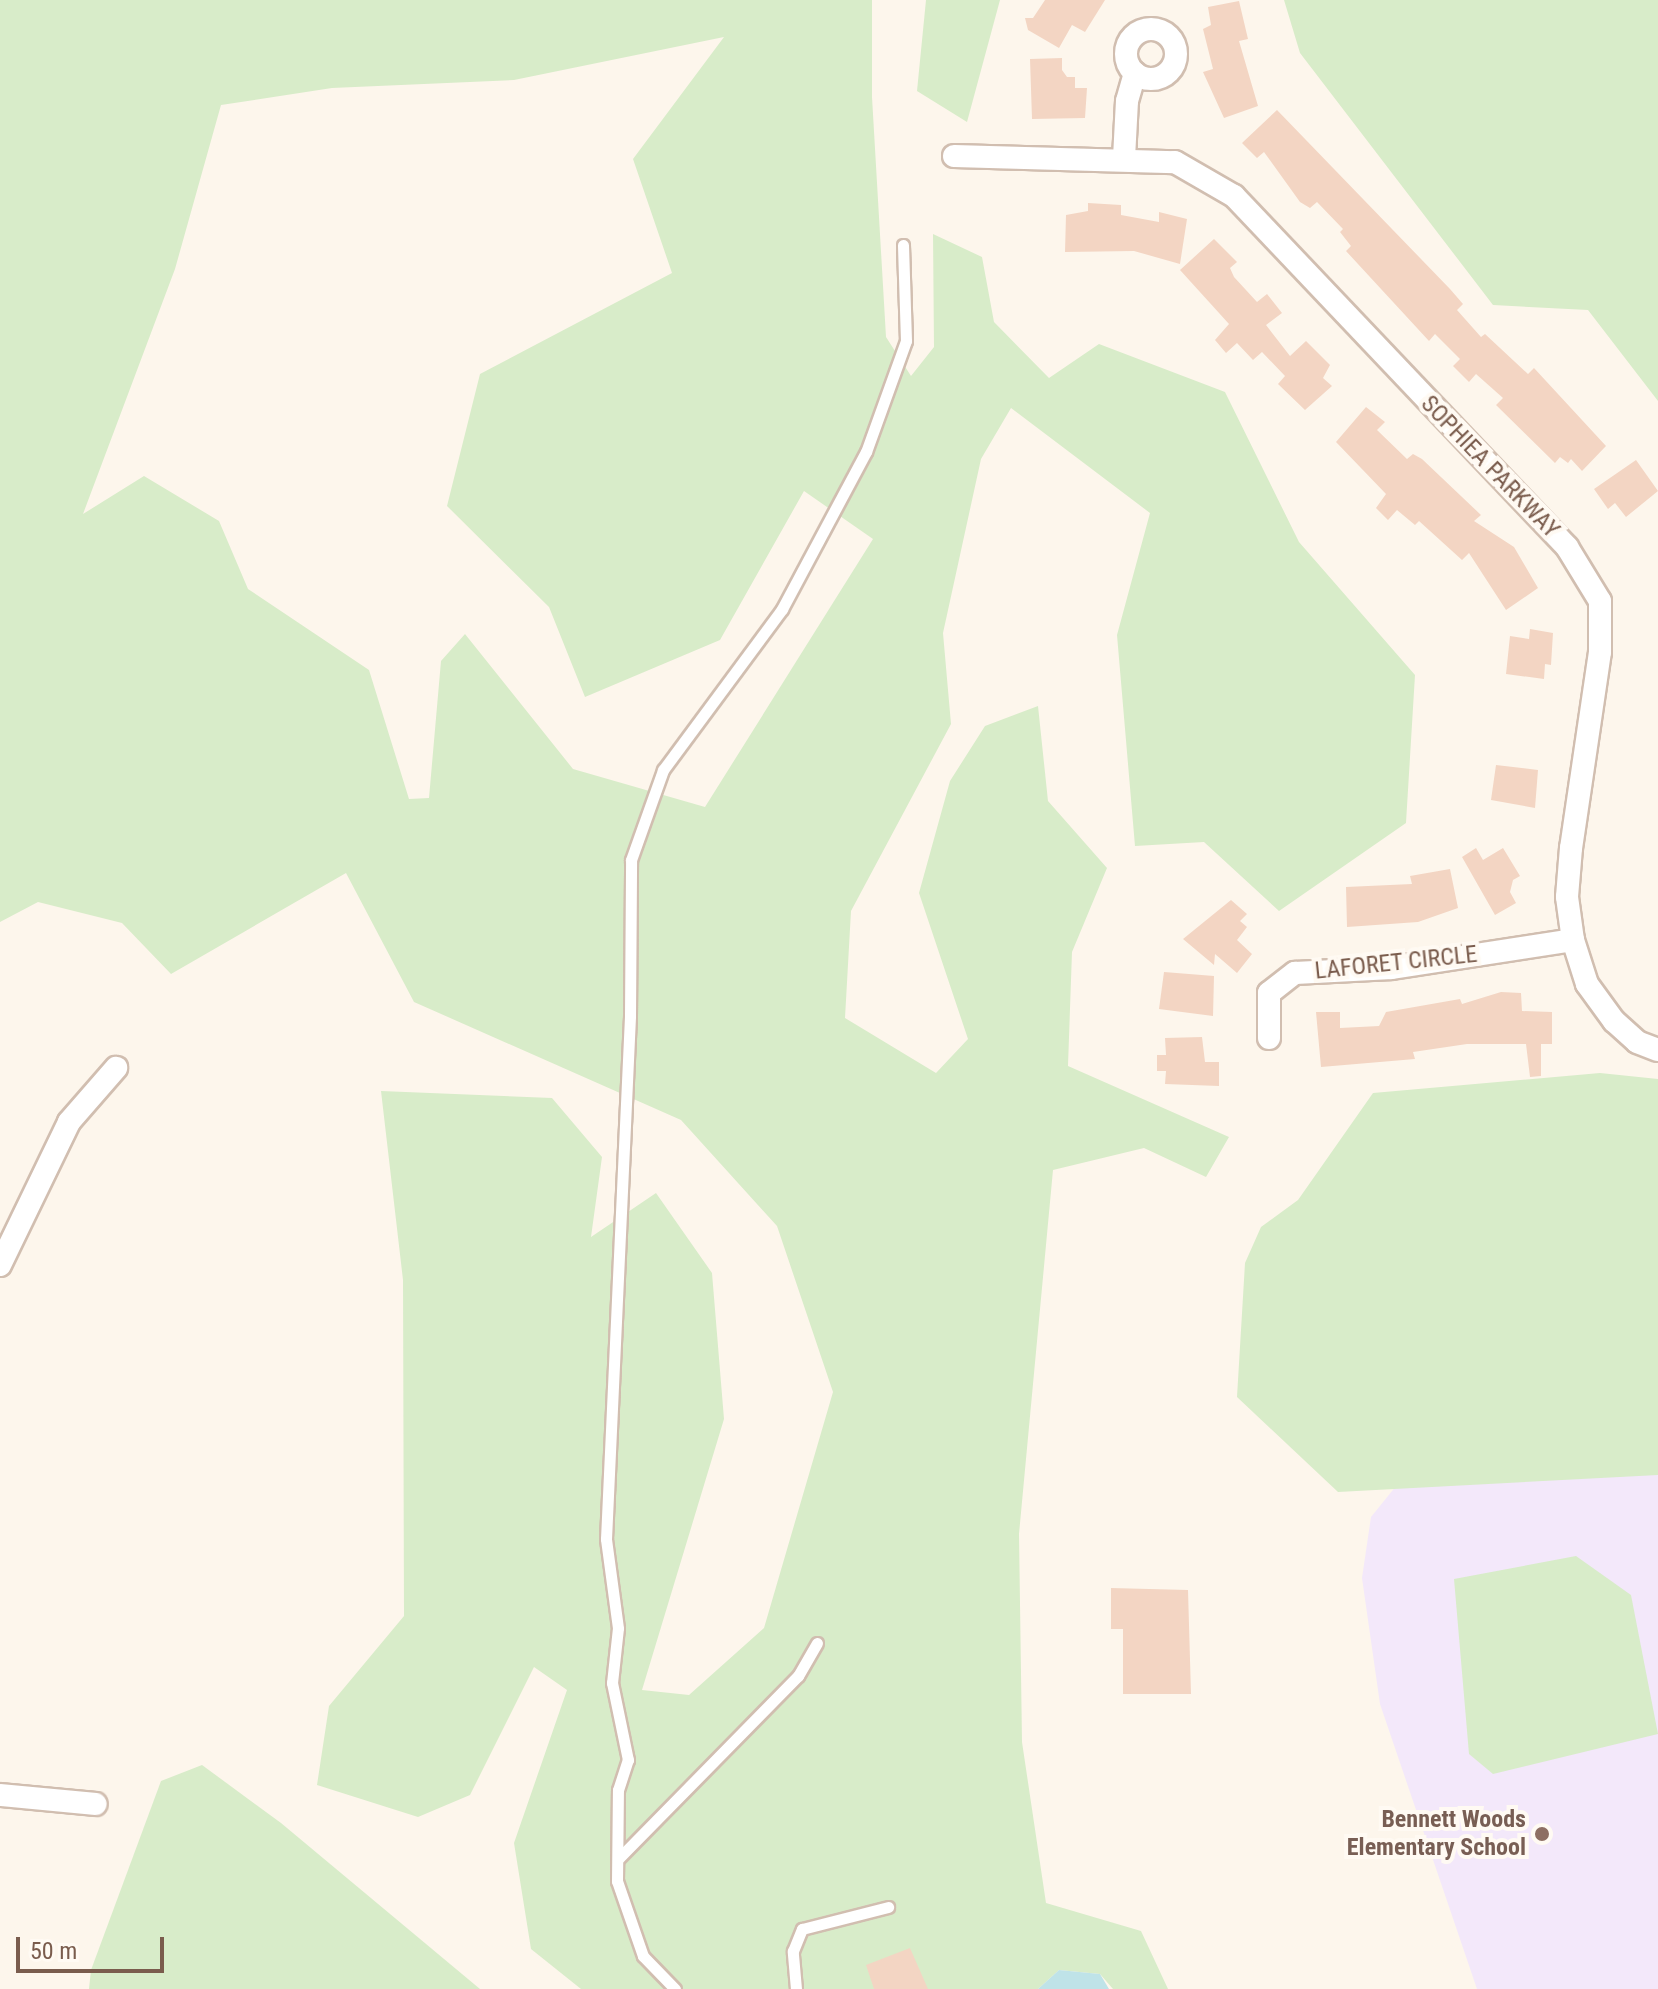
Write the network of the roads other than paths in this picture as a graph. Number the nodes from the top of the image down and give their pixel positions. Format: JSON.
{"nodes":[{"id":1,"x":1135,"y":73,"type":"dead end"},
{"id":2,"x":954,"y":156,"type":"dead end"},
{"id":3,"x":1124,"y":158,"type":"junction"},
{"id":4,"x":903,"y":245,"type":"dead end"},
{"id":5,"x":1573,"y":940,"type":"junction"},
{"id":6,"x":1269,"y":1038,"type":"dead end"},
{"id":7,"x":1658,"y":1050,"type":"edge"},
{"id":8,"x":116,"y":1068,"type":"dead end"},
{"id":9,"x":0,"y":1265,"type":"edge"},
{"id":10,"x":817,"y":1643,"type":"dead end"},
{"id":11,"x":0,"y":1795,"type":"edge"},
{"id":12,"x":96,"y":1804,"type":"dead end"},
{"id":13,"x":618,"y":1859,"type":"junction"},
{"id":14,"x":888,"y":1907,"type":"dead end"},
{"id":15,"x":675,"y":1989,"type":"edge"},
{"id":16,"x":796,"y":1989,"type":"edge"}],
"edges":[{"from":1,"to":3,"type":"street"},
{"from":2,"to":3,"type":"street","name":"SOPHIEA PARKWAY"},
{"from":3,"to":5,"type":"street","name":"SOPHIEA PARKWAY"},
{"from":4,"to":13,"type":"lane"},
{"from":5,"to":6,"type":"street","name":"LAFORET CIRCLE"},
{"from":5,"to":7,"type":"street","name":"SOPHIEA PARKWAY"},
{"from":8,"to":9,"type":"street"},
{"from":10,"to":13,"type":"lane"},
{"from":11,"to":12,"type":"street"},
{"from":13,"to":15,"type":"lane"},
{"from":14,"to":16,"type":"lane"}]}
